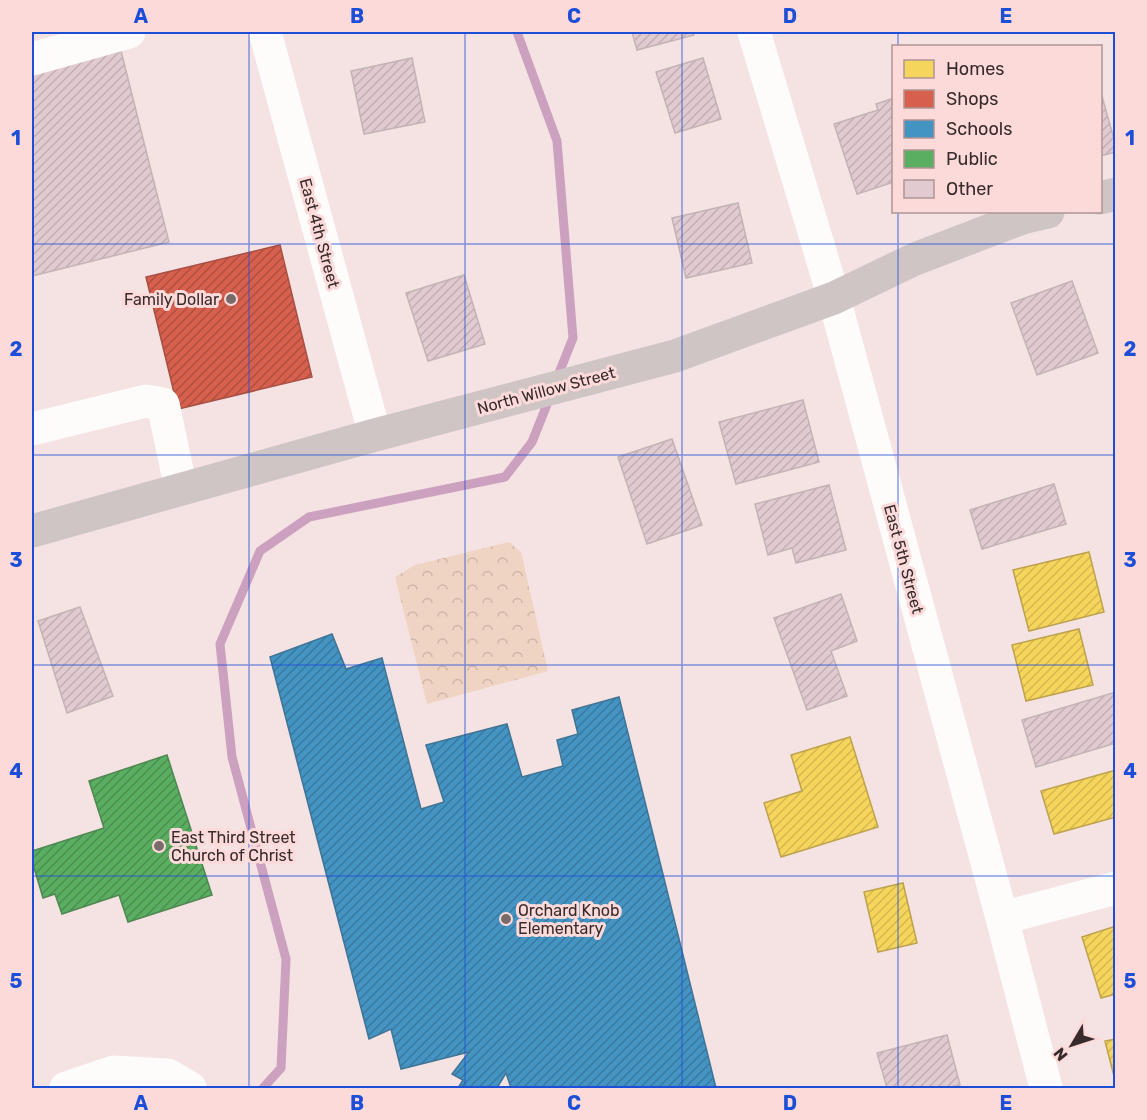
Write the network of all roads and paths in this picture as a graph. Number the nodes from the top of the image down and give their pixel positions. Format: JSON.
{"nodes":[{"id":1,"x":129,"y":32,"type":"edge"},
{"id":2,"x":265,"y":32,"type":"edge"},
{"id":3,"x":754,"y":32,"type":"edge"},
{"id":4,"x":32,"y":59,"type":"edge"},
{"id":5,"x":1044,"y":213,"type":"edge"},
{"id":6,"x":834,"y":298,"type":"junction"},
{"id":7,"x":32,"y":429,"type":"edge"},
{"id":8,"x":375,"y":435,"type":"junction"},
{"id":9,"x":181,"y":489,"type":"junction"},
{"id":10,"x":32,"y":531,"type":"edge"},
{"id":11,"x":1116,"y":888,"type":"edge"},
{"id":12,"x":1002,"y":918,"type":"junction"},
{"id":13,"x":66,"y":1089,"type":"edge"},
{"id":14,"x":190,"y":1089,"type":"edge"},
{"id":15,"x":1046,"y":1089,"type":"edge"}],
"edges":[{"from":1,"to":4,"type":"street"},
{"from":2,"to":8,"type":"street","name":"East 4th Street"},
{"from":3,"to":6,"type":"street","name":"East 5th Street"},
{"from":5,"to":6,"type":"main road","name":"North Willow Street"},
{"from":6,"to":8,"type":"main road","name":"North Willow Street"},
{"from":6,"to":12,"type":"street","name":"East 5th Street"},
{"from":7,"to":9,"type":"street"},
{"from":8,"to":9,"type":"main road","name":"North Willow Street"},
{"from":9,"to":10,"type":"main road","name":"North Willow Street"},
{"from":11,"to":12,"type":"street"},
{"from":12,"to":15,"type":"street","name":"East 5th Street"},
{"from":13,"to":14,"type":"street"}]}
